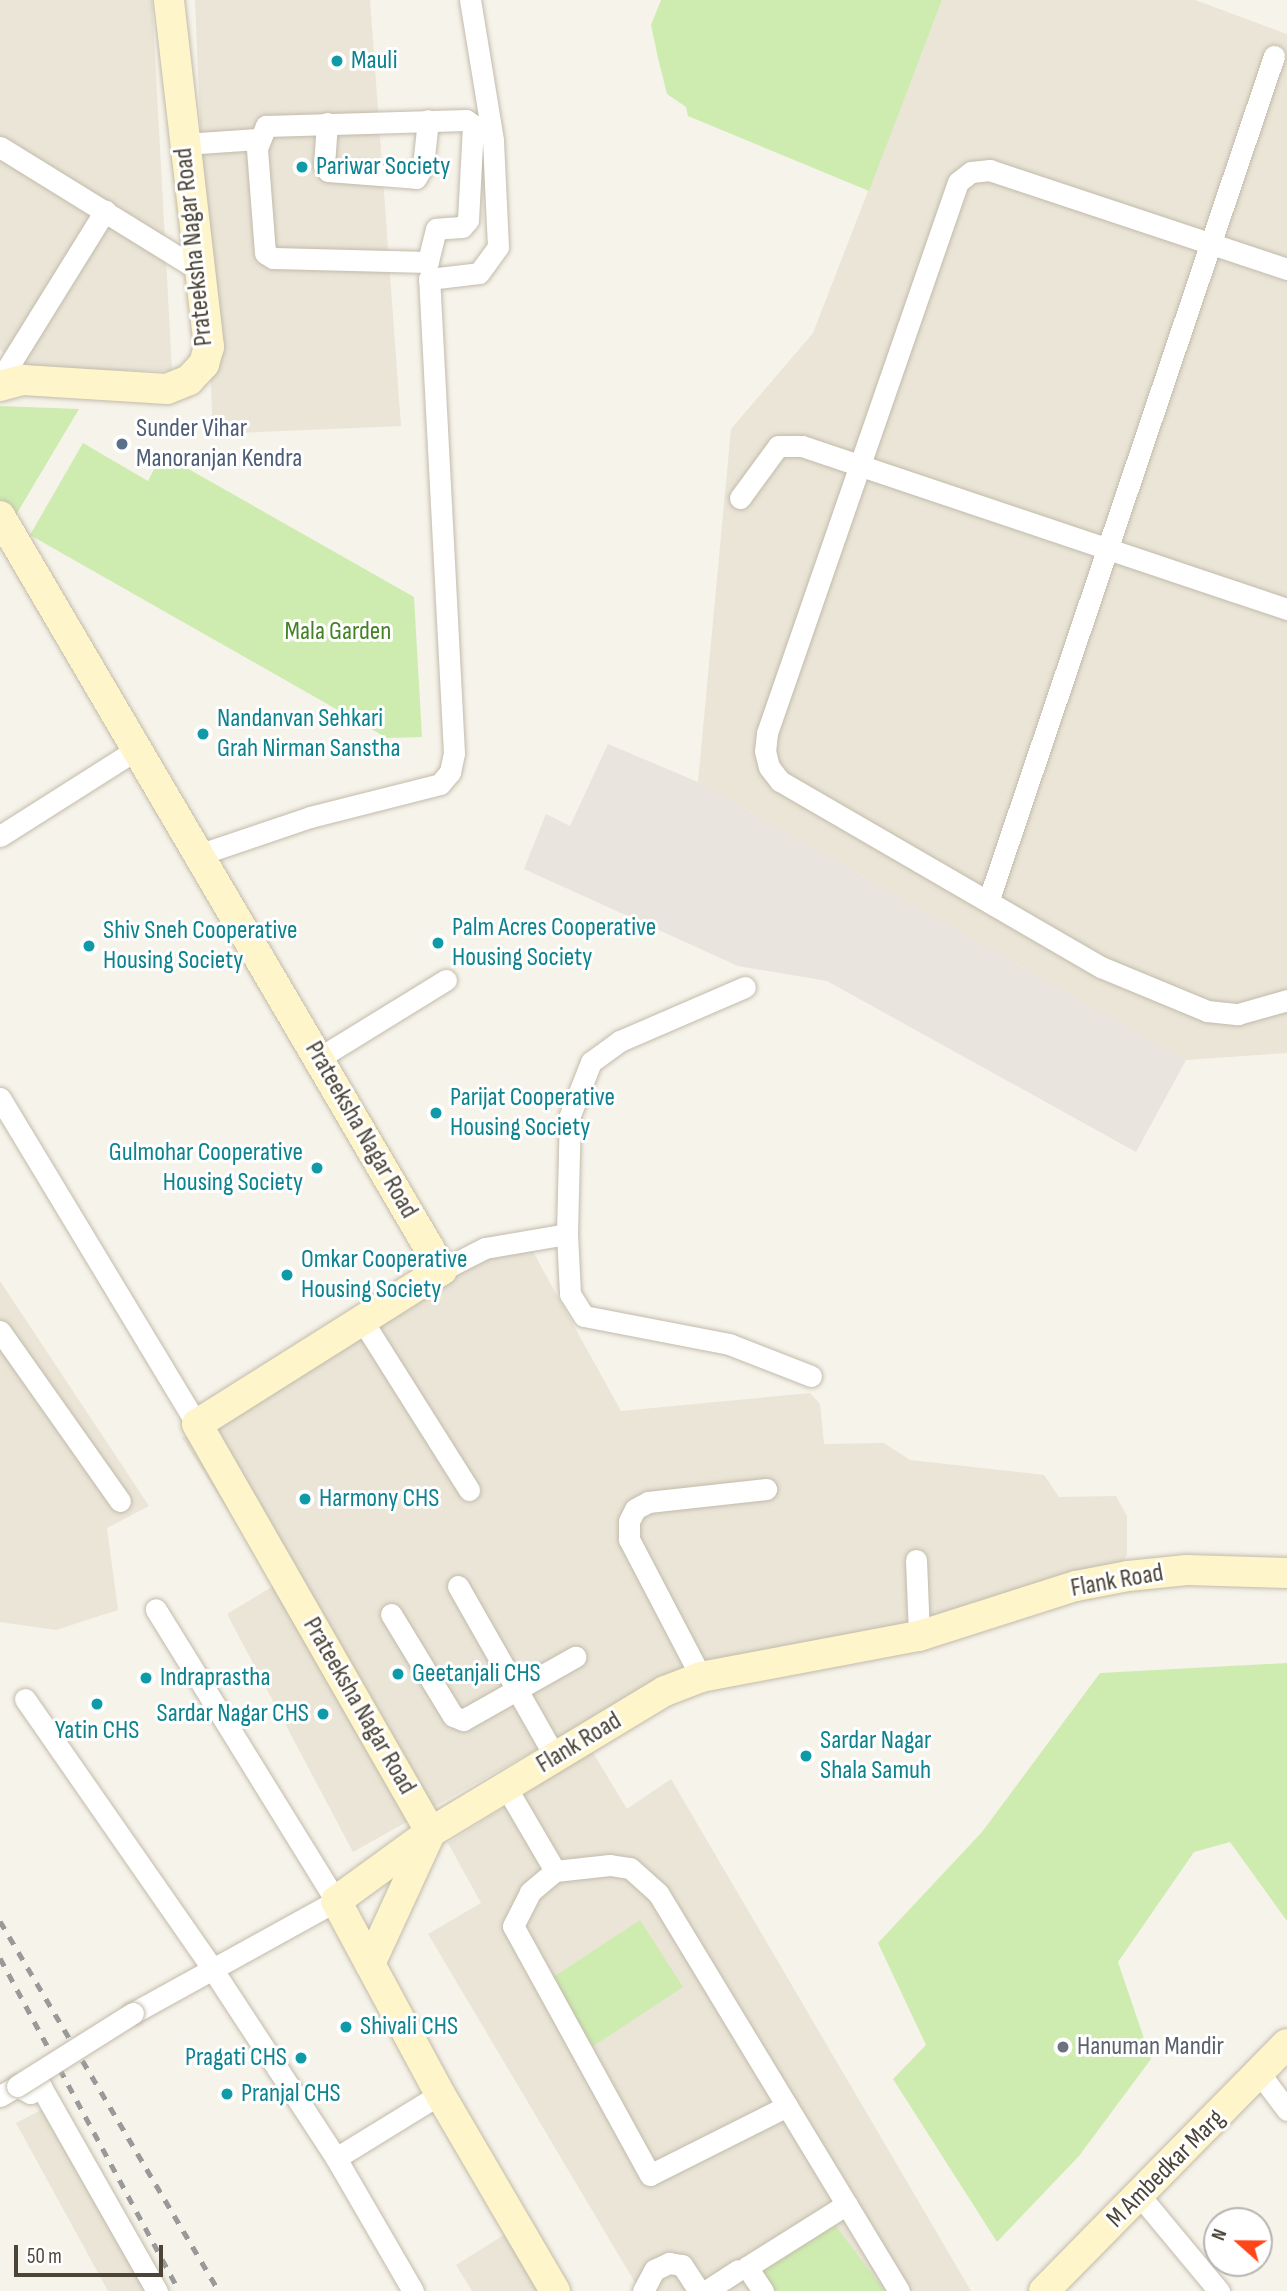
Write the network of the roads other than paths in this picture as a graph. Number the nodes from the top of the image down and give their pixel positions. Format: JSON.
{"nodes":[{"id":1,"x":169,"y":0,"type":"edge"},
{"id":2,"x":470,"y":0,"type":"edge"},
{"id":3,"x":1274,"y":56,"type":"dead end"},
{"id":4,"x":428,"y":120,"type":"junction"},
{"id":5,"x":327,"y":123,"type":"junction"},
{"id":6,"x":258,"y":139,"type":"junction"},
{"id":7,"x":184,"y":144,"type":"junction"},
{"id":8,"x":0,"y":147,"type":"edge"},
{"id":9,"x":105,"y":211,"type":"junction"},
{"id":10,"x":1210,"y":243,"type":"junction"},
{"id":11,"x":1287,"y":269,"type":"edge"},
{"id":12,"x":199,"y":270,"type":"junction"},
{"id":13,"x":4,"y":377,"type":"edge"},
{"id":14,"x":862,"y":467,"type":"junction"},
{"id":15,"x":740,"y":498,"type":"dead end"},
{"id":16,"x":0,"y":516,"type":"edge"},
{"id":17,"x":1107,"y":549,"type":"junction"},
{"id":18,"x":1287,"y":609,"type":"edge"},
{"id":19,"x":137,"y":749,"type":"junction"},
{"id":20,"x":0,"y":836,"type":"edge"},
{"id":21,"x":201,"y":854,"type":"junction"},
{"id":22,"x":989,"y":899,"type":"junction"},
{"id":23,"x":446,"y":980,"type":"dead end"},
{"id":24,"x":745,"y":987,"type":"dead end"},
{"id":25,"x":1287,"y":1000,"type":"edge"},
{"id":26,"x":319,"y":1058,"type":"junction"},
{"id":27,"x":0,"y":1098,"type":"edge"},
{"id":28,"x":568,"y":1234,"type":"junction"},
{"id":29,"x":442,"y":1270,"type":"junction"},
{"id":30,"x":362,"y":1320,"type":"junction"},
{"id":31,"x":0,"y":1331,"type":"edge"},
{"id":32,"x":811,"y":1376,"type":"dead end"},
{"id":33,"x":197,"y":1424,"type":"junction"},
{"id":34,"x":766,"y":1489,"type":"dead end"},
{"id":35,"x":469,"y":1490,"type":"dead end"},
{"id":36,"x":120,"y":1501,"type":"dead end"},
{"id":37,"x":916,"y":1560,"type":"dead end"},
{"id":38,"x":1287,"y":1573,"type":"edge"},
{"id":39,"x":458,"y":1586,"type":"dead end"},
{"id":40,"x":156,"y":1609,"type":"dead end"},
{"id":41,"x":391,"y":1614,"type":"dead end"},
{"id":42,"x":919,"y":1636,"type":"junction"},
{"id":43,"x":575,"y":1657,"type":"dead end"},
{"id":44,"x":701,"y":1677,"type":"junction"},
{"id":45,"x":519,"y":1691,"type":"junction"},
{"id":46,"x":26,"y":1699,"type":"dead end"},
{"id":47,"x":555,"y":1757,"type":"junction"},
{"id":48,"x":506,"y":1787,"type":"junction"},
{"id":49,"x":431,"y":1832,"type":"junction"},
{"id":50,"x":555,"y":1871,"type":"junction"},
{"id":51,"x":344,"y":1898,"type":"junction"},
{"id":52,"x":395,"y":1910,"type":"junction"},
{"id":53,"x":370,"y":1964,"type":"junction"},
{"id":54,"x":211,"y":1967,"type":"junction"},
{"id":55,"x":1287,"y":2044,"type":"edge"},
{"id":56,"x":1261,"y":2074,"type":"junction"},
{"id":57,"x":8,"y":2091,"type":"edge"},
{"id":58,"x":440,"y":2094,"type":"junction"},
{"id":59,"x":788,"y":2106,"type":"junction"},
{"id":60,"x":1287,"y":2110,"type":"edge"},
{"id":61,"x":336,"y":2158,"type":"junction"},
{"id":62,"x":1140,"y":2196,"type":"junction"},
{"id":63,"x":847,"y":2204,"type":"junction"},
{"id":64,"x":738,"y":2270,"type":"dead end"},
{"id":65,"x":147,"y":2291,"type":"edge"},
{"id":66,"x":157,"y":2291,"type":"edge"},
{"id":67,"x":414,"y":2291,"type":"edge"},
{"id":68,"x":555,"y":2291,"type":"edge"},
{"id":69,"x":643,"y":2291,"type":"edge"},
{"id":70,"x":699,"y":2291,"type":"edge"},
{"id":71,"x":706,"y":2291,"type":"edge"},
{"id":72,"x":763,"y":2291,"type":"edge"},
{"id":73,"x":899,"y":2291,"type":"edge"},
{"id":74,"x":1044,"y":2291,"type":"edge"},
{"id":75,"x":1219,"y":2291,"type":"edge"}],
"edges":[{"from":1,"to":7,"type":"street","name":"Prateeksha Nagar Road"},
{"from":2,"to":21,"type":"street"},
{"from":3,"to":10,"type":"street"},
{"from":4,"to":5,"type":"street"},
{"from":4,"to":5,"type":"street"},
{"from":4,"to":6,"type":"street"},
{"from":5,"to":6,"type":"street"},
{"from":6,"to":7,"type":"street"},
{"from":7,"to":12,"type":"street","name":"Prateeksha Nagar Road"},
{"from":8,"to":9,"type":"street"},
{"from":9,"to":12,"type":"street"},
{"from":9,"to":13,"type":"street"},
{"from":10,"to":11,"type":"street"},
{"from":10,"to":14,"type":"street"},
{"from":10,"to":17,"type":"street"},
{"from":12,"to":13,"type":"street","name":"Prateeksha Nagar Road"},
{"from":14,"to":15,"type":"street"},
{"from":14,"to":17,"type":"street"},
{"from":14,"to":22,"type":"street"},
{"from":16,"to":19,"type":"street","name":"Prateeksha Nagar Road"},
{"from":17,"to":18,"type":"street"},
{"from":17,"to":22,"type":"street"},
{"from":19,"to":20,"type":"street"},
{"from":19,"to":21,"type":"street","name":"Prateeksha Nagar Road"},
{"from":21,"to":26,"type":"street","name":"Prateeksha Nagar Road"},
{"from":22,"to":25,"type":"street"},
{"from":23,"to":26,"type":"street"},
{"from":24,"to":28,"type":"street"},
{"from":26,"to":29,"type":"street","name":"Prateeksha Nagar Road"},
{"from":27,"to":33,"type":"street"},
{"from":28,"to":29,"type":"street"},
{"from":28,"to":32,"type":"street"},
{"from":29,"to":30,"type":"street"},
{"from":30,"to":33,"type":"street"},
{"from":30,"to":35,"type":"street"},
{"from":31,"to":36,"type":"street"},
{"from":33,"to":49,"type":"street","name":"Prateeksha Nagar Road"},
{"from":34,"to":44,"type":"street"},
{"from":37,"to":42,"type":"street"},
{"from":38,"to":42,"type":"street","name":"Flank Road"},
{"from":39,"to":45,"type":"street"},
{"from":40,"to":51,"type":"street"},
{"from":41,"to":45,"type":"street"},
{"from":42,"to":44,"type":"street","name":"Flank Road"},
{"from":43,"to":45,"type":"street"},
{"from":44,"to":47,"type":"street","name":"Flank Road"},
{"from":45,"to":47,"type":"street"},
{"from":46,"to":54,"type":"street"},
{"from":47,"to":48,"type":"street","name":"Flank Road"},
{"from":48,"to":49,"type":"street","name":"Flank Road"},
{"from":48,"to":50,"type":"street"},
{"from":49,"to":51,"type":"street","name":"Flank Road"},
{"from":49,"to":52,"type":"street"},
{"from":50,"to":59,"type":"street"},
{"from":50,"to":59,"type":"street"},
{"from":51,"to":52,"type":"street"},
{"from":51,"to":53,"type":"street"},
{"from":51,"to":54,"type":"street"},
{"from":52,"to":53,"type":"street"},
{"from":53,"to":58,"type":"street"},
{"from":54,"to":57,"type":"street","bridge":true},
{"from":54,"to":61,"type":"street"},
{"from":55,"to":56,"type":"street","name":"M Ambedkar Marg"},
{"from":56,"to":60,"type":"street"},
{"from":56,"to":62,"type":"street","name":"M Ambedkar Marg"},
{"from":57,"to":65,"type":"street"},
{"from":57,"to":66,"type":"street"},
{"from":58,"to":61,"type":"street"},
{"from":58,"to":68,"type":"street"},
{"from":59,"to":63,"type":"street"},
{"from":61,"to":67,"type":"street"},
{"from":62,"to":74,"type":"street","name":"M Ambedkar Marg"},
{"from":62,"to":75,"type":"street"},
{"from":63,"to":72,"type":"street"},
{"from":63,"to":73,"type":"street"},
{"from":64,"to":71,"type":"street"},
{"from":69,"to":70,"type":"street"}]}
